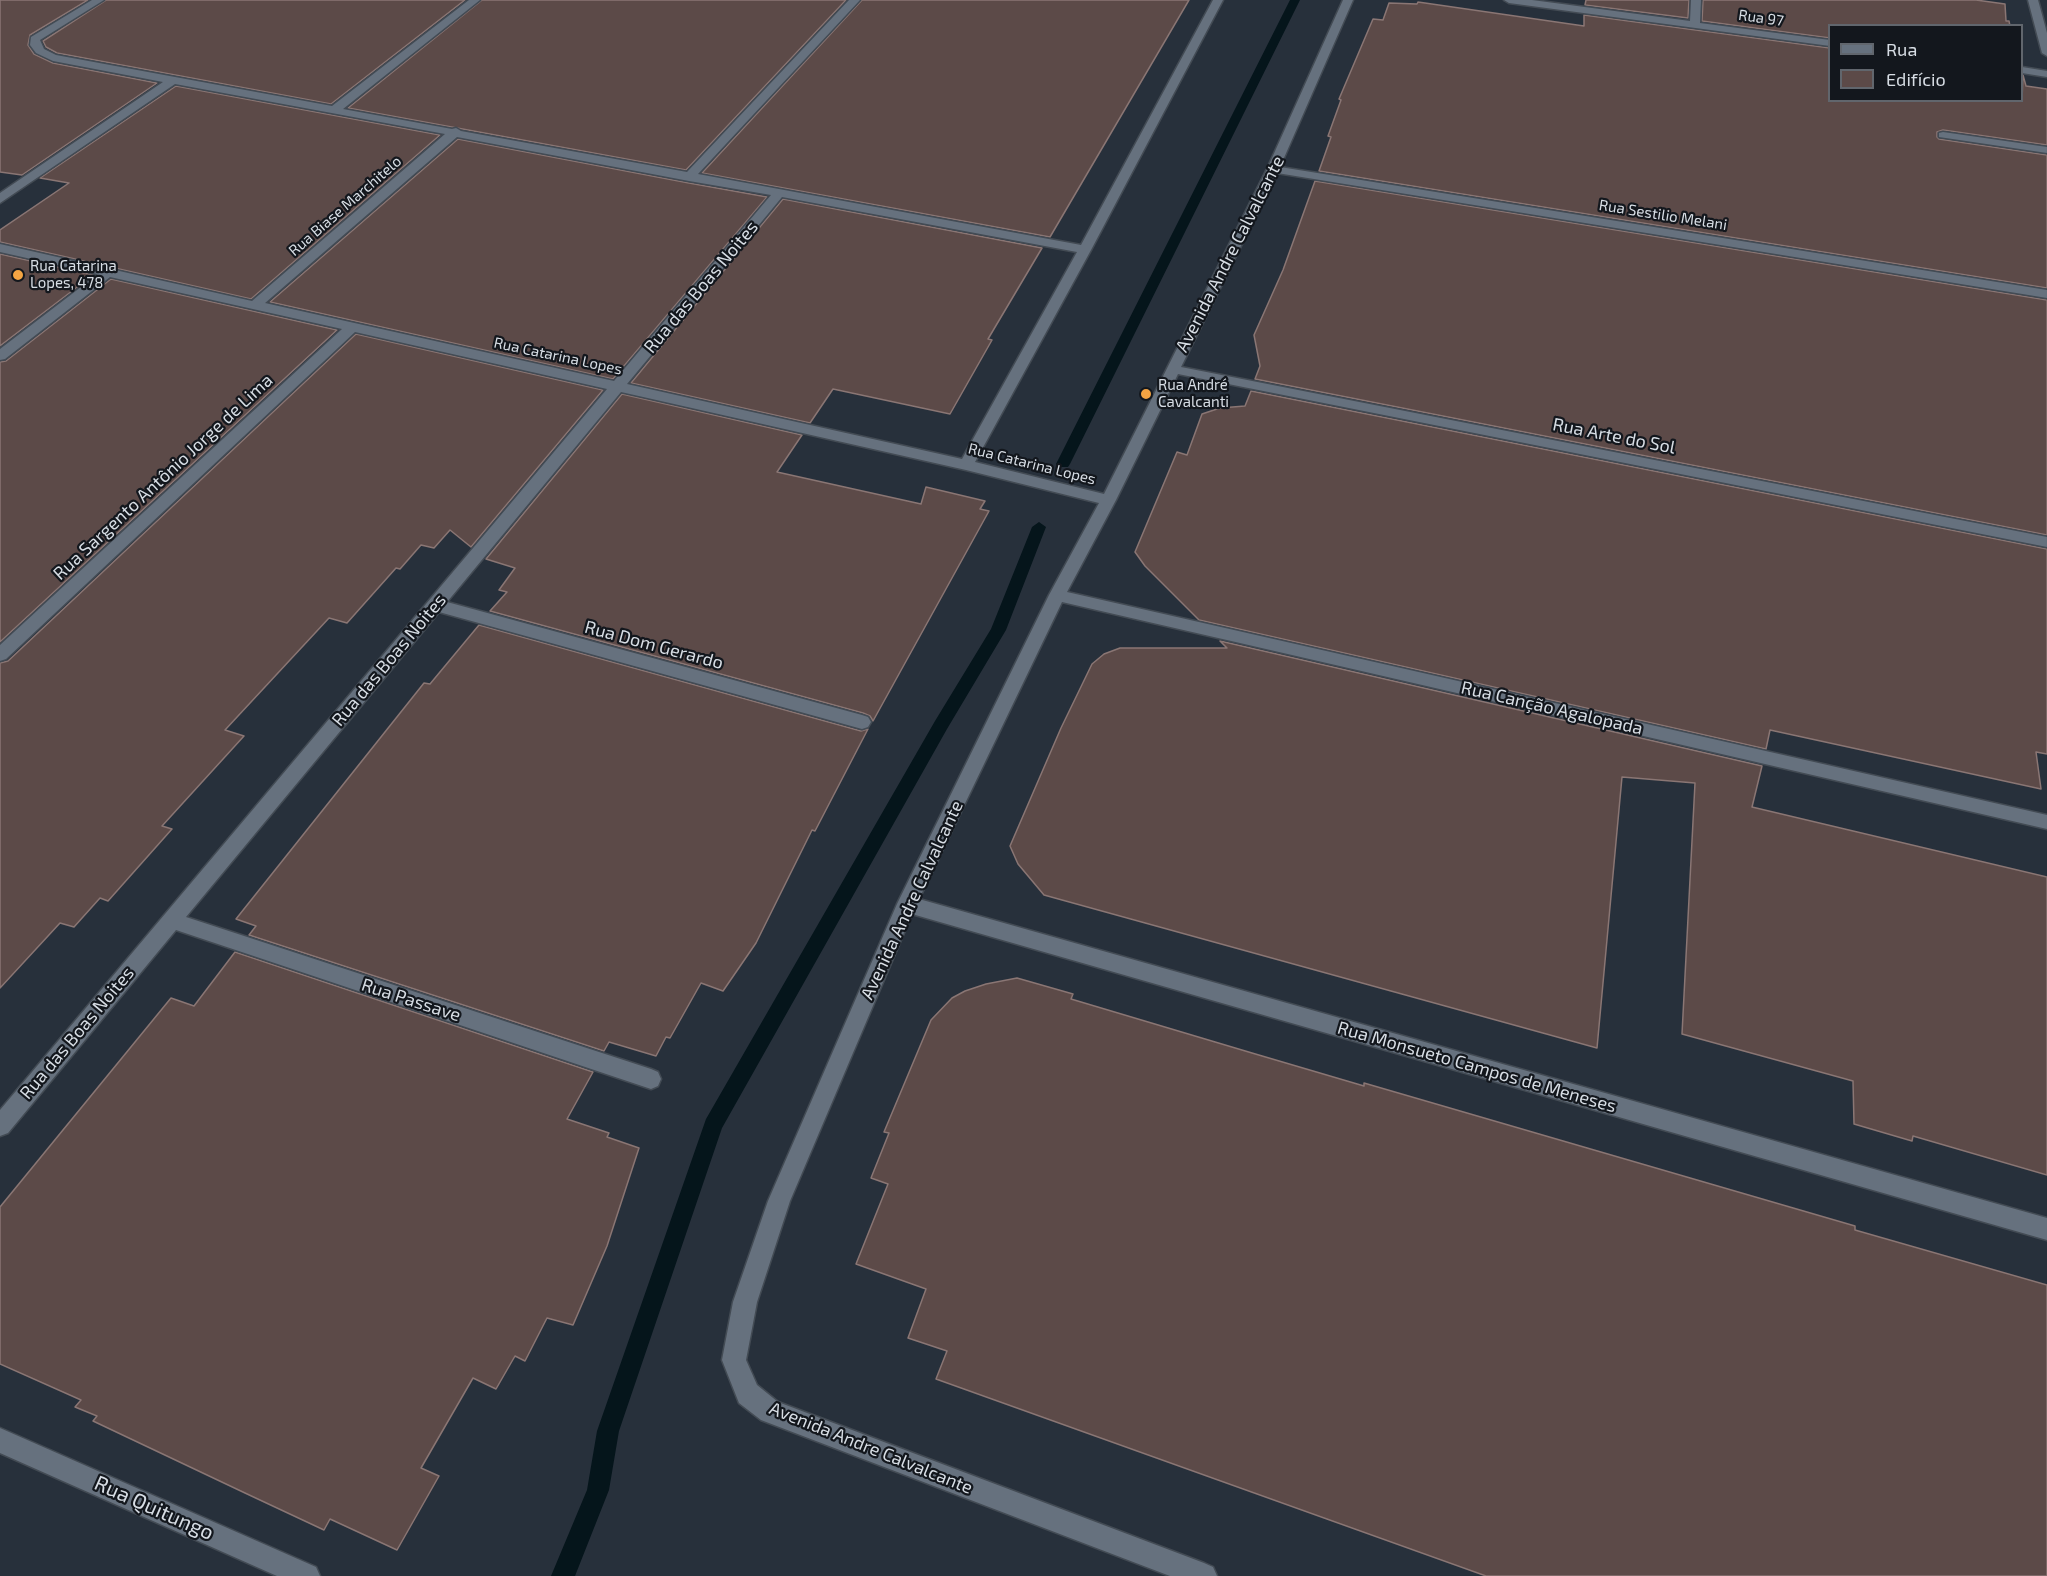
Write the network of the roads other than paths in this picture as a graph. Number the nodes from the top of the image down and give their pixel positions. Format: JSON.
{"nodes":[{"id":1,"x":99,"y":0,"type":"edge"},
{"id":2,"x":476,"y":0,"type":"edge"},
{"id":3,"x":855,"y":0,"type":"edge"},
{"id":4,"x":1218,"y":0,"type":"edge"},
{"id":5,"x":1348,"y":0,"type":"edge"},
{"id":6,"x":1509,"y":0,"type":"edge"},
{"id":7,"x":1696,"y":0,"type":"edge"},
{"id":8,"x":2033,"y":0,"type":"edge"},
{"id":9,"x":1695,"y":24,"type":"junction"},
{"id":10,"x":1828,"y":43,"type":"edge"},
{"id":11,"x":2047,"y":53,"type":"edge"},
{"id":12,"x":2023,"y":70,"type":"edge"},
{"id":13,"x":2047,"y":74,"type":"edge"},
{"id":14,"x":173,"y":80,"type":"junction"},
{"id":15,"x":334,"y":110,"type":"junction"},
{"id":16,"x":456,"y":131,"type":"junction"},
{"id":17,"x":1942,"y":135,"type":"dead end"},
{"id":18,"x":2047,"y":150,"type":"edge"},
{"id":19,"x":1273,"y":169,"type":"junction"},
{"id":20,"x":689,"y":177,"type":"junction"},
{"id":21,"x":778,"y":194,"type":"junction"},
{"id":22,"x":0,"y":200,"type":"edge"},
{"id":23,"x":0,"y":248,"type":"edge"},
{"id":24,"x":1085,"y":250,"type":"junction"},
{"id":25,"x":108,"y":272,"type":"junction"},
{"id":26,"x":2047,"y":294,"type":"edge"},
{"id":27,"x":255,"y":305,"type":"junction"},
{"id":28,"x":352,"y":327,"type":"junction"},
{"id":29,"x":0,"y":356,"type":"edge"},
{"id":30,"x":1172,"y":369,"type":"junction"},
{"id":31,"x":618,"y":386,"type":"junction"},
{"id":32,"x":966,"y":465,"type":"junction"},
{"id":33,"x":1108,"y":500,"type":"junction"},
{"id":34,"x":2047,"y":542,"type":"edge"},
{"id":35,"x":1057,"y":595,"type":"junction"},
{"id":36,"x":435,"y":605,"type":"junction"},
{"id":37,"x":0,"y":655,"type":"edge"},
{"id":38,"x":862,"y":722,"type":"dead end"},
{"id":39,"x":2047,"y":822,"type":"edge"},
{"id":40,"x":907,"y":904,"type":"junction"},
{"id":41,"x":171,"y":920,"type":"junction"},
{"id":42,"x":651,"y":1079,"type":"dead end"},
{"id":43,"x":0,"y":1125,"type":"edge"},
{"id":44,"x":2047,"y":1229,"type":"edge"},
{"id":45,"x":0,"y":1440,"type":"edge"},
{"id":46,"x":1191,"y":1574,"type":"edge"},
{"id":47,"x":307,"y":1576,"type":"edge"}],
"edges":[{"from":1,"to":14,"type":"street"},
{"from":2,"to":15,"type":"street"},
{"from":3,"to":20,"type":"street"},
{"from":4,"to":24,"type":"street"},
{"from":5,"to":19,"type":"street","name":"Avenida Andre Calvalcante"},
{"from":6,"to":9,"type":"street","name":"Rua 97"},
{"from":7,"to":9,"type":"street"},
{"from":8,"to":11,"type":"street"},
{"from":9,"to":10,"type":"street","name":"Rua 97"},
{"from":12,"to":13,"type":"street"},
{"from":14,"to":15,"type":"street"},
{"from":14,"to":22,"type":"street"},
{"from":15,"to":16,"type":"street"},
{"from":16,"to":20,"type":"street"},
{"from":16,"to":27,"type":"street","name":"Rua Biase Marchitelo"},
{"from":17,"to":18,"type":"street"},
{"from":19,"to":26,"type":"street","name":"Rua Sestilio Melani"},
{"from":19,"to":30,"type":"street","name":"Avenida Andre Calvalcante"},
{"from":20,"to":21,"type":"street"},
{"from":21,"to":24,"type":"street"},
{"from":21,"to":31,"type":"street","name":"Rua das Boas Noites"},
{"from":23,"to":25,"type":"street","name":"Rua Catarina Lopes"},
{"from":24,"to":32,"type":"street"},
{"from":25,"to":27,"type":"street","name":"Rua Catarina Lopes"},
{"from":25,"to":29,"type":"street"},
{"from":27,"to":28,"type":"street","name":"Rua Catarina Lopes"},
{"from":28,"to":31,"type":"street","name":"Rua Catarina Lopes"},
{"from":28,"to":37,"type":"street","name":"Rua Sargento Antônio Jorge de Lima"},
{"from":30,"to":33,"type":"street","name":"Avenida Andre Calvalcante"},
{"from":30,"to":34,"type":"street","name":"Rua Arte do Sol"},
{"from":31,"to":32,"type":"street","name":"Rua Catarina Lopes"},
{"from":31,"to":36,"type":"street","name":"Rua das Boas Noites"},
{"from":32,"to":33,"type":"street","name":"Rua Catarina Lopes"},
{"from":33,"to":35,"type":"street","name":"Avenida Andre Calvalcante"},
{"from":35,"to":39,"type":"street","name":"Rua Canção Agalopada"},
{"from":35,"to":40,"type":"street","name":"Avenida Andre Calvalcante"},
{"from":36,"to":38,"type":"street","name":"Rua Dom Gerardo"},
{"from":36,"to":41,"type":"street","name":"Rua das Boas Noites"},
{"from":40,"to":44,"type":"street","name":"Rua Monsueto Campos de Meneses"},
{"from":40,"to":46,"type":"street","name":"Avenida Andre Calvalcante"},
{"from":41,"to":42,"type":"street","name":"Rua Passave"},
{"from":41,"to":43,"type":"street","name":"Rua das Boas Noites"},
{"from":45,"to":47,"type":"street","name":"Rua Quitungo"}]}
